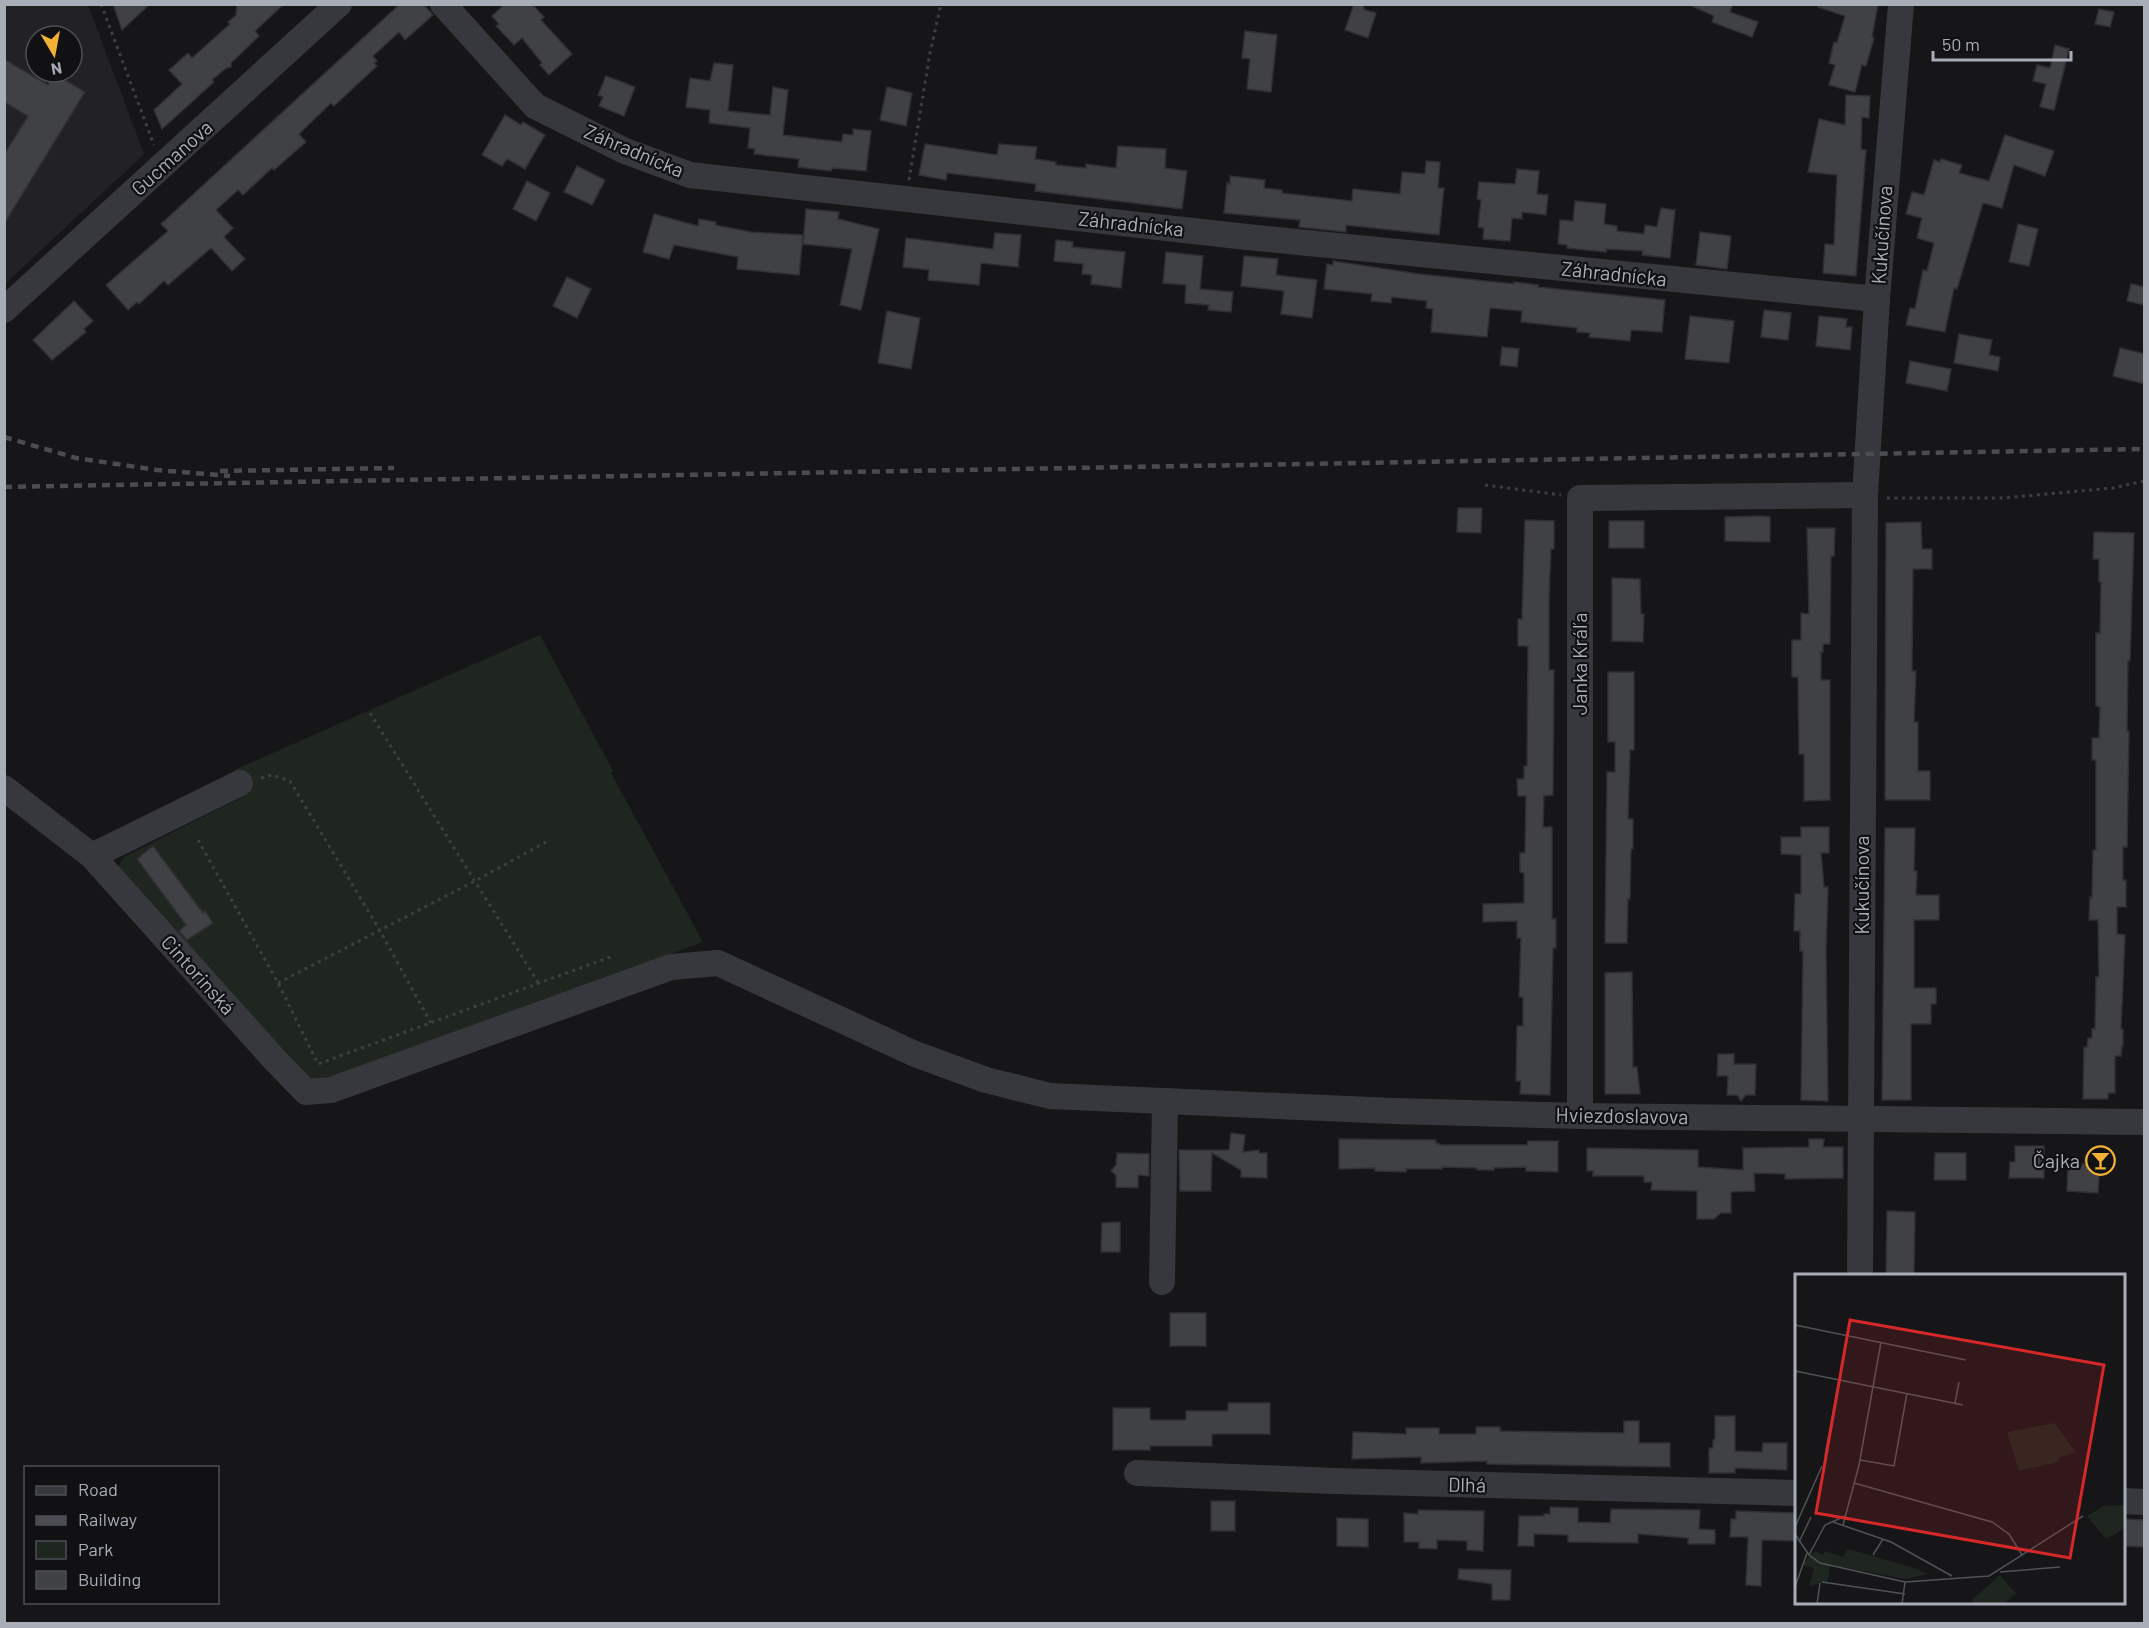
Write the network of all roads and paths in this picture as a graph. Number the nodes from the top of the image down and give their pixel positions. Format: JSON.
{"nodes":[{"id":1,"x":101,"y":4,"type":"edge"},
{"id":2,"x":339,"y":4,"type":"edge"},
{"id":3,"x":443,"y":4,"type":"edge"},
{"id":4,"x":941,"y":4,"type":"edge"},
{"id":5,"x":1905,"y":8,"type":"edge"},
{"id":6,"x":162,"y":166,"type":"junction"},
{"id":7,"x":906,"y":199,"type":"junction"},
{"id":8,"x":1877,"y":299,"type":"junction"},
{"id":9,"x":4,"y":310,"type":"edge"},
{"id":10,"x":2145,"y":481,"type":"edge"},
{"id":11,"x":1485,"y":485,"type":"dead end"},
{"id":12,"x":1865,"y":495,"type":"junction"},
{"id":13,"x":1580,"y":498,"type":"junction"},
{"id":14,"x":370,"y":713,"type":"dead end"},
{"id":15,"x":240,"y":783,"type":"joint"},
{"id":16,"x":4,"y":788,"type":"edge"},
{"id":17,"x":198,"y":840,"type":"dead end"},
{"id":18,"x":546,"y":842,"type":"dead end"},
{"id":19,"x":92,"y":856,"type":"junction"},
{"id":20,"x":475,"y":881,"type":"junction"},
{"id":21,"x":379,"y":929,"type":"junction"},
{"id":22,"x":613,"y":956,"type":"dead end"},
{"id":23,"x":278,"y":983,"type":"junction"},
{"id":24,"x":540,"y":984,"type":"junction"},
{"id":25,"x":431,"y":1023,"type":"junction"},
{"id":26,"x":306,"y":1092,"type":"joint"},
{"id":27,"x":1165,"y":1101,"type":"junction"},
{"id":28,"x":1580,"y":1116,"type":"junction"},
{"id":29,"x":1860,"y":1118,"type":"junction"},
{"id":30,"x":2145,"y":1122,"type":"edge"},
{"id":31,"x":1860,"y":1274,"type":"edge"},
{"id":32,"x":1162,"y":1282,"type":"dead end"},
{"id":33,"x":1137,"y":1473,"type":"dead end"},
{"id":34,"x":1795,"y":1493,"type":"edge"},
{"id":35,"x":2125,"y":1501,"type":"edge"},
{"id":36,"x":2145,"y":1502,"type":"edge"}],
"edges":[{"from":1,"to":6,"type":"path"},
{"from":2,"to":6,"type":"street","name":"Gucmanova"},
{"from":3,"to":7,"type":"street","name":"Záhradnícka"},
{"from":4,"to":7,"type":"path"},
{"from":5,"to":8,"type":"street","name":"Kukučínova"},
{"from":6,"to":9,"type":"street","name":"Gucmanova"},
{"from":7,"to":8,"type":"street","name":"Záhradnícka"},
{"from":8,"to":12,"type":"street","name":"Kukučínova"},
{"from":10,"to":12,"type":"path"},
{"from":11,"to":13,"type":"path"},
{"from":12,"to":13,"type":"street"},
{"from":12,"to":29,"type":"street","name":"Kukučínova"},
{"from":13,"to":28,"type":"street","name":"Janka Kráľa"},
{"from":14,"to":20,"type":"path"},
{"from":15,"to":19,"type":"street"},
{"from":15,"to":21,"type":"path"},
{"from":16,"to":19,"type":"street","name":"Cintorinská"},
{"from":17,"to":23,"type":"path"},
{"from":18,"to":20,"type":"path"},
{"from":19,"to":26,"type":"street","name":"Cintorinská"},
{"from":20,"to":21,"type":"path"},
{"from":20,"to":24,"type":"path"},
{"from":21,"to":23,"type":"path"},
{"from":21,"to":25,"type":"path"},
{"from":22,"to":24,"type":"path"},
{"from":23,"to":25,"type":"path"},
{"from":24,"to":25,"type":"path"},
{"from":26,"to":27,"type":"street","name":"Hviezdoslavova"},
{"from":27,"to":28,"type":"street","name":"Hviezdoslavova"},
{"from":27,"to":32,"type":"street"},
{"from":28,"to":29,"type":"street","name":"Hviezdoslavova"},
{"from":29,"to":30,"type":"street","name":"Hviezdoslavova"},
{"from":29,"to":31,"type":"street","name":"Kukučínova"},
{"from":33,"to":34,"type":"street","name":"Dlhá"},
{"from":35,"to":36,"type":"street"}]}
